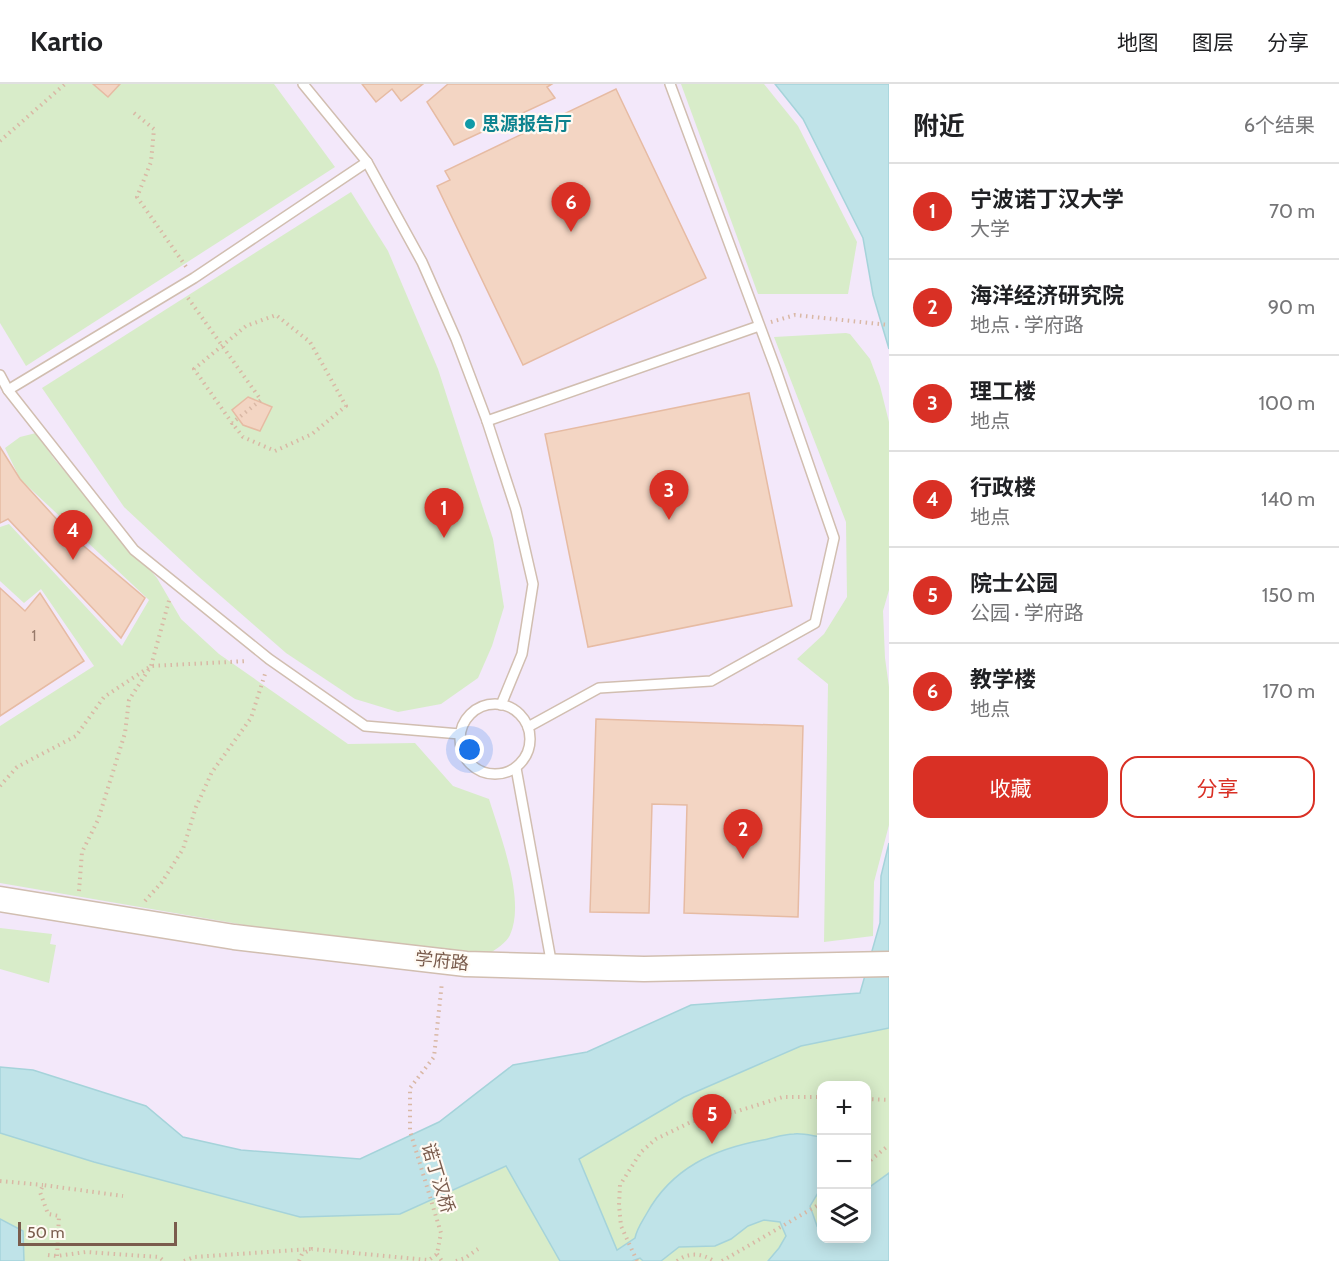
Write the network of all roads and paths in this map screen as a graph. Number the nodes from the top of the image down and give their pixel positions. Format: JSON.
{"nodes":[{"id":1,"x":65,"y":84,"type":"edge"},
{"id":2,"x":303,"y":84,"type":"edge"},
{"id":3,"x":670,"y":84,"type":"edge"},
{"id":4,"x":134,"y":113,"type":"dead end"},
{"id":5,"x":0,"y":141,"type":"edge"},
{"id":6,"x":367,"y":162,"type":"junction"},
{"id":7,"x":194,"y":278,"type":"junction"},
{"id":8,"x":180,"y":287,"type":"junction"},
{"id":9,"x":889,"y":325,"type":"edge"},
{"id":10,"x":759,"y":326,"type":"junction"},
{"id":11,"x":223,"y":347,"type":"junction"},
{"id":12,"x":0,"y":375,"type":"edge"},
{"id":13,"x":8,"y":390,"type":"junction"},
{"id":14,"x":487,"y":420,"type":"junction"},
{"id":15,"x":232,"y":423,"type":"junction"},
{"id":16,"x":174,"y":582,"type":"junction"},
{"id":17,"x":269,"y":659,"type":"junction"},
{"id":18,"x":151,"y":666,"type":"junction"},
{"id":19,"x":501,"y":705,"type":"junction"},
{"id":20,"x":528,"y":727,"type":"junction"},
{"id":21,"x":460,"y":734,"type":"junction"},
{"id":22,"x":516,"y":768,"type":"junction"},
{"id":23,"x":0,"y":786,"type":"edge"},
{"id":24,"x":0,"y":899,"type":"edge"},
{"id":25,"x":78,"y":912,"type":"junction"},
{"id":26,"x":128,"y":919,"type":"junction"},
{"id":27,"x":443,"y":962,"type":"junction"},
{"id":28,"x":889,"y":964,"type":"edge"},
{"id":29,"x":552,"y":967,"type":"junction"},
{"id":30,"x":817,"y":1097,"type":"edge"},
{"id":31,"x":871,"y":1099,"type":"edge"},
{"id":32,"x":889,"y":1100,"type":"edge"},
{"id":33,"x":889,"y":1145,"type":"edge"},
{"id":34,"x":871,"y":1161,"type":"edge"},
{"id":35,"x":0,"y":1181,"type":"edge"},
{"id":36,"x":43,"y":1185,"type":"junction"},
{"id":37,"x":123,"y":1196,"type":"dead end"},
{"id":38,"x":817,"y":1207,"type":"edge"},
{"id":39,"x":312,"y":1249,"type":"junction"},
{"id":40,"x":478,"y":1250,"type":"dead end"},
{"id":41,"x":437,"y":1254,"type":"junction"},
{"id":42,"x":48,"y":1255,"type":"dead end"},
{"id":43,"x":57,"y":1256,"type":"junction"},
{"id":44,"x":164,"y":1261,"type":"edge"},
{"id":45,"x":184,"y":1261,"type":"edge"},
{"id":46,"x":299,"y":1261,"type":"edge"},
{"id":47,"x":442,"y":1261,"type":"edge"},
{"id":48,"x":456,"y":1261,"type":"edge"},
{"id":49,"x":637,"y":1261,"type":"edge"},
{"id":50,"x":677,"y":1261,"type":"edge"},
{"id":51,"x":714,"y":1261,"type":"edge"},
{"id":52,"x":722,"y":1261,"type":"edge"}],
"edges":[{"from":1,"to":5,"type":"path"},
{"from":2,"to":6,"type":"lane"},
{"from":3,"to":10,"type":"lane"},
{"from":4,"to":7,"type":"path"},
{"from":6,"to":7,"type":"lane"},
{"from":6,"to":14,"type":"lane"},
{"from":7,"to":8,"type":"lane"},
{"from":8,"to":11,"type":"path"},
{"from":8,"to":13,"type":"lane"},
{"from":9,"to":10,"type":"path"},
{"from":10,"to":14,"type":"lane"},
{"from":10,"to":20,"type":"lane"},
{"from":11,"to":15,"type":"path"},
{"from":11,"to":15,"type":"path"},
{"from":11,"to":15,"type":"path"},
{"from":12,"to":13,"type":"lane"},
{"from":13,"to":16,"type":"lane"},
{"from":14,"to":19,"type":"lane"},
{"from":16,"to":17,"type":"lane"},
{"from":16,"to":18,"type":"path"},
{"from":17,"to":18,"type":"path"},
{"from":17,"to":21,"type":"lane"},
{"from":17,"to":26,"type":"path"},
{"from":18,"to":23,"type":"path"},
{"from":18,"to":25,"type":"path"},
{"from":19,"to":20,"type":"lane"},
{"from":19,"to":21,"type":"lane"},
{"from":20,"to":22,"type":"lane"},
{"from":21,"to":22,"type":"lane"},
{"from":22,"to":29,"type":"lane"},
{"from":24,"to":25,"type":"street","name":"学府路"},
{"from":25,"to":26,"type":"street","name":"学府路"},
{"from":26,"to":27,"type":"street","name":"学府路"},
{"from":27,"to":29,"type":"street","name":"学府路"},
{"from":27,"to":41,"type":"path","name":"诺丁汉桥"},
{"from":28,"to":29,"type":"street","name":"学府路"},
{"from":30,"to":49,"type":"path"},
{"from":31,"to":32,"type":"path"},
{"from":33,"to":34,"type":"path"},
{"from":35,"to":36,"type":"path"},
{"from":36,"to":37,"type":"path"},
{"from":36,"to":43,"type":"path"},
{"from":38,"to":52,"type":"path"},
{"from":39,"to":41,"type":"path"},
{"from":39,"to":45,"type":"path"},
{"from":39,"to":46,"type":"path"},
{"from":40,"to":48,"type":"path"},
{"from":41,"to":47,"type":"path"},
{"from":42,"to":43,"type":"path"},
{"from":43,"to":44,"type":"path"},
{"from":50,"to":51,"type":"path"}]}
